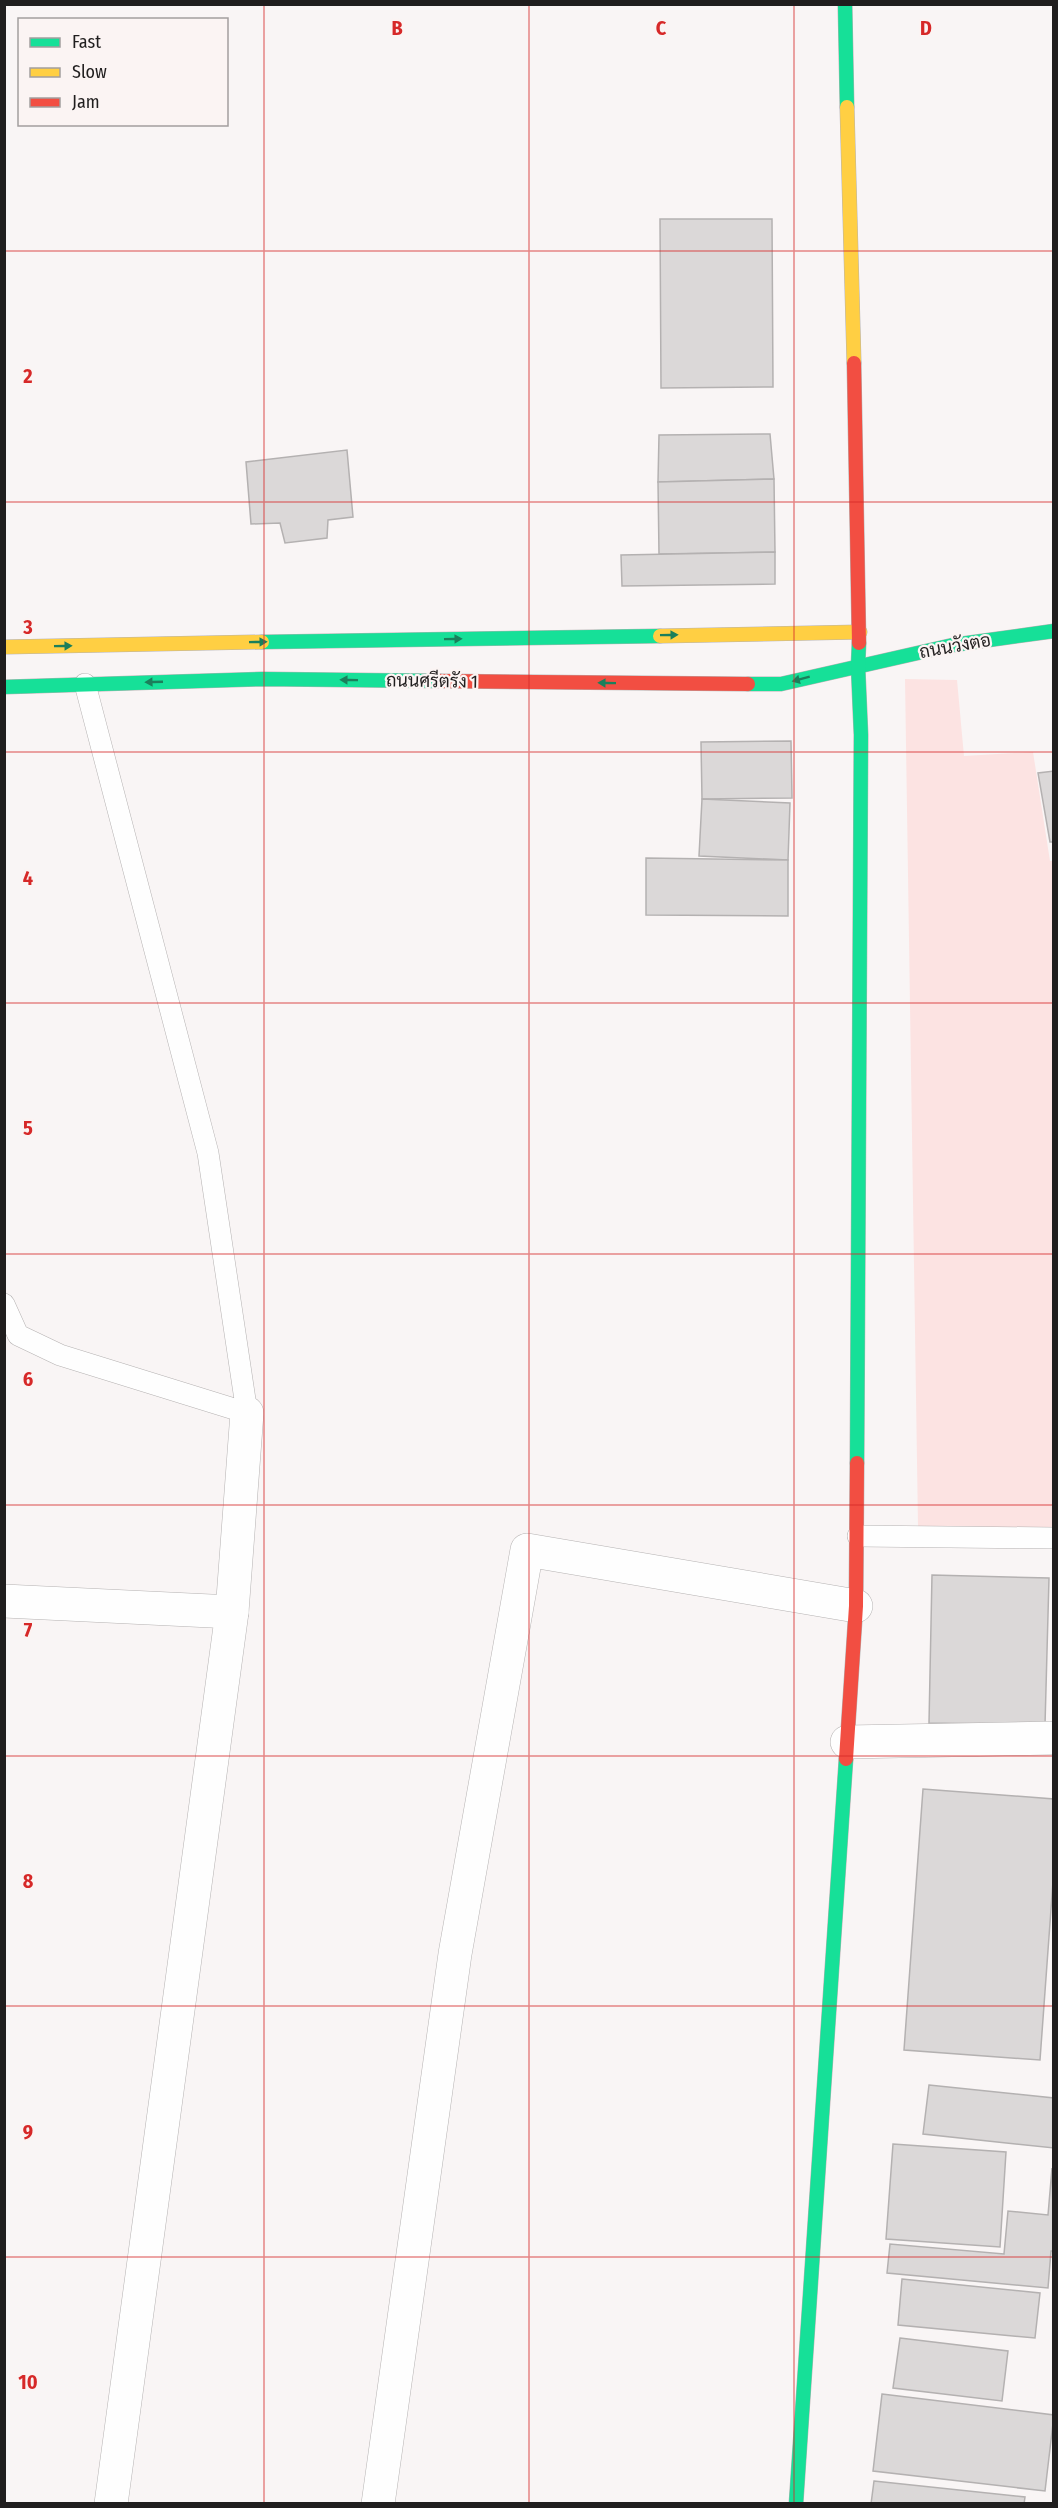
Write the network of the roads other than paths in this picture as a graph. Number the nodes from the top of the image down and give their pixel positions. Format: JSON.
{"nodes":[{"id":1,"x":845,"y":4,"type":"edge"},
{"id":2,"x":1053,"y":631,"type":"edge"},
{"id":3,"x":860,"y":632,"type":"junction"},
{"id":4,"x":4,"y":647,"type":"edge"},
{"id":5,"x":858,"y":666,"type":"junction"},
{"id":6,"x":85,"y":684,"type":"junction"},
{"id":7,"x":4,"y":687,"type":"edge"},
{"id":8,"x":4,"y":1304,"type":"edge"},
{"id":9,"x":247,"y":1413,"type":"junction"},
{"id":10,"x":858,"y":1536,"type":"junction"},
{"id":11,"x":1053,"y":1538,"type":"edge"},
{"id":12,"x":4,"y":1601,"type":"edge"},
{"id":13,"x":856,"y":1606,"type":"junction"},
{"id":14,"x":232,"y":1612,"type":"junction"},
{"id":15,"x":1053,"y":1738,"type":"edge"},
{"id":16,"x":847,"y":1742,"type":"junction"},
{"id":17,"x":111,"y":2504,"type":"edge"},
{"id":18,"x":378,"y":2504,"type":"edge"},
{"id":19,"x":796,"y":2504,"type":"edge"}],
"edges":[{"from":1,"to":3,"type":"street"},
{"from":2,"to":5,"type":"street","name":"ถนนวังตอ"},
{"from":4,"to":3,"type":"street","one_way":true},
{"from":3,"to":5,"type":"street"},
{"from":5,"to":6,"type":"street","name":"ถนนศรีตรัง 1","one_way":true},
{"from":5,"to":10,"type":"street"},
{"from":6,"to":7,"type":"street","name":"ถนนศรีตรัง 1"},
{"from":6,"to":9,"type":"lane"},
{"from":8,"to":9,"type":"lane"},
{"from":9,"to":14,"type":"street"},
{"from":10,"to":11,"type":"lane"},
{"from":10,"to":13,"type":"street"},
{"from":12,"to":14,"type":"street"},
{"from":13,"to":16,"type":"street"},
{"from":13,"to":18,"type":"street"},
{"from":14,"to":17,"type":"street"},
{"from":15,"to":16,"type":"street"},
{"from":16,"to":19,"type":"street"}]}
